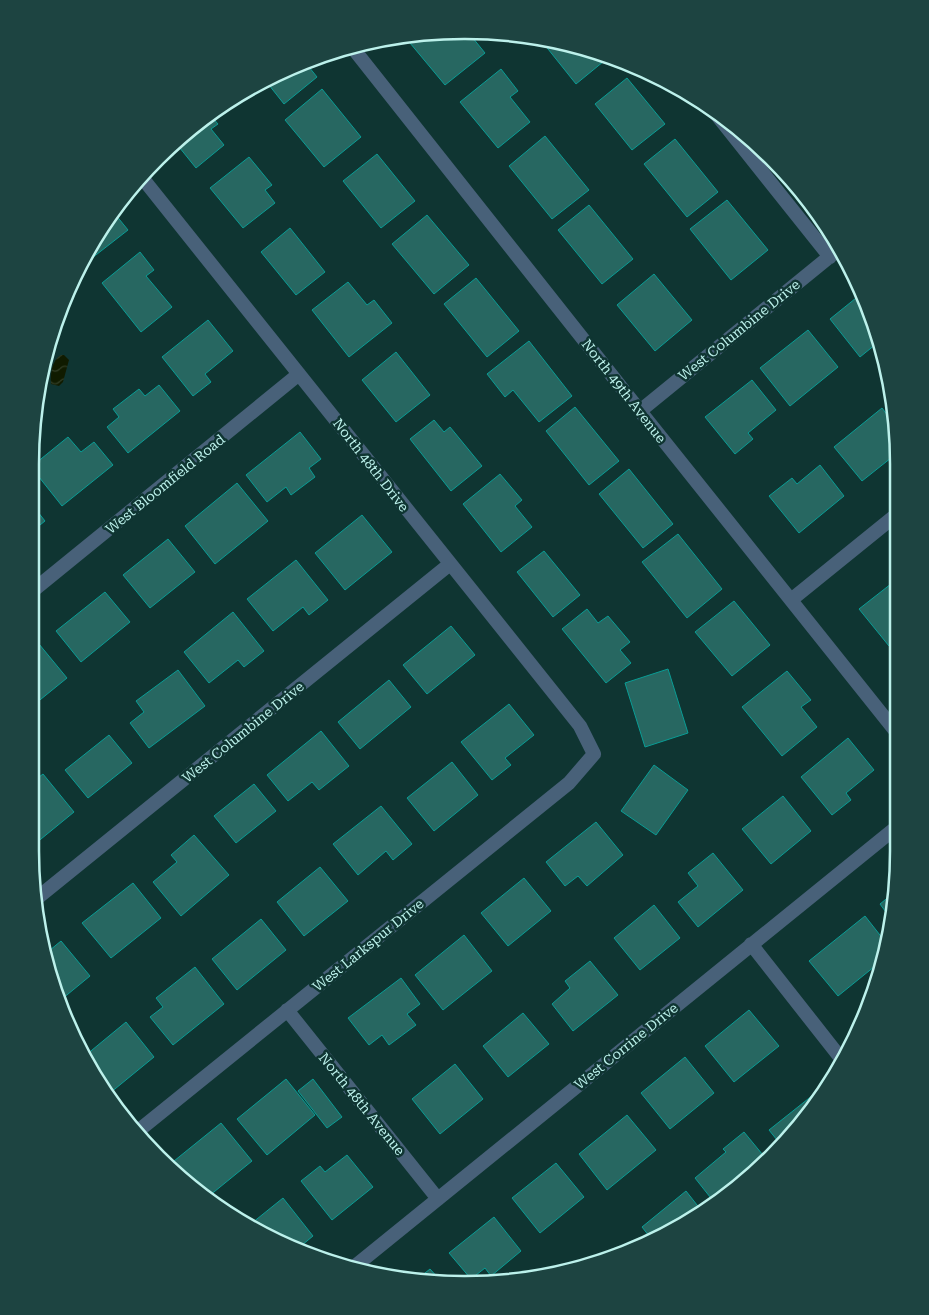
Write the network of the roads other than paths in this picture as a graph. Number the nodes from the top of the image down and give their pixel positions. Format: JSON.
{"nodes":[{"id":1,"x":356,"y":52,"type":"edge"},
{"id":2,"x":734,"y":135,"type":"edge"},
{"id":3,"x":146,"y":182,"type":"edge"},
{"id":4,"x":833,"y":251,"type":"edge"},
{"id":5,"x":834,"y":253,"type":"edge"},
{"id":6,"x":299,"y":374,"type":"junction"},
{"id":7,"x":640,"y":411,"type":"junction"},
{"id":8,"x":890,"y":520,"type":"edge"},
{"id":9,"x":450,"y":564,"type":"junction"},
{"id":10,"x":39,"y":586,"type":"edge"},
{"id":11,"x":791,"y":600,"type":"junction"},
{"id":12,"x":890,"y":724,"type":"edge"},
{"id":13,"x":594,"y":754,"type":"joint"},
{"id":14,"x":890,"y":832,"type":"edge"},
{"id":15,"x":41,"y":895,"type":"edge"},
{"id":16,"x":751,"y":944,"type":"junction"},
{"id":17,"x":287,"y":1010,"type":"junction"},
{"id":18,"x":838,"y":1054,"type":"edge"},
{"id":19,"x":142,"y":1128,"type":"edge"},
{"id":20,"x":438,"y":1199,"type":"junction"},
{"id":21,"x":359,"y":1263,"type":"edge"}],
"edges":[{"from":1,"to":7,"type":"street","name":"North 49th Avenue"},
{"from":2,"to":4,"type":"street"},
{"from":3,"to":6,"type":"street","name":"North 48th Drive"},
{"from":5,"to":7,"type":"street","name":"West Columbine Drive"},
{"from":6,"to":9,"type":"street","name":"North 48th Drive"},
{"from":6,"to":10,"type":"street","name":"West Bloomfield Road"},
{"from":7,"to":11,"type":"street","name":"North 49th Avenue"},
{"from":8,"to":11,"type":"street"},
{"from":9,"to":13,"type":"street","name":"North 48th Drive"},
{"from":9,"to":15,"type":"street","name":"West Columbine Drive"},
{"from":11,"to":12,"type":"street","name":"North 49th Avenue"},
{"from":13,"to":17,"type":"street","name":"West Larkspur Drive"},
{"from":14,"to":16,"type":"street","name":"West Corrine Drive"},
{"from":16,"to":18,"type":"street"},
{"from":16,"to":20,"type":"street","name":"West Corrine Drive"},
{"from":17,"to":19,"type":"street","name":"West Larkspur Drive"},
{"from":17,"to":20,"type":"street","name":"North 48th Avenue"},
{"from":20,"to":21,"type":"street","name":"West Corrine Drive"}]}
